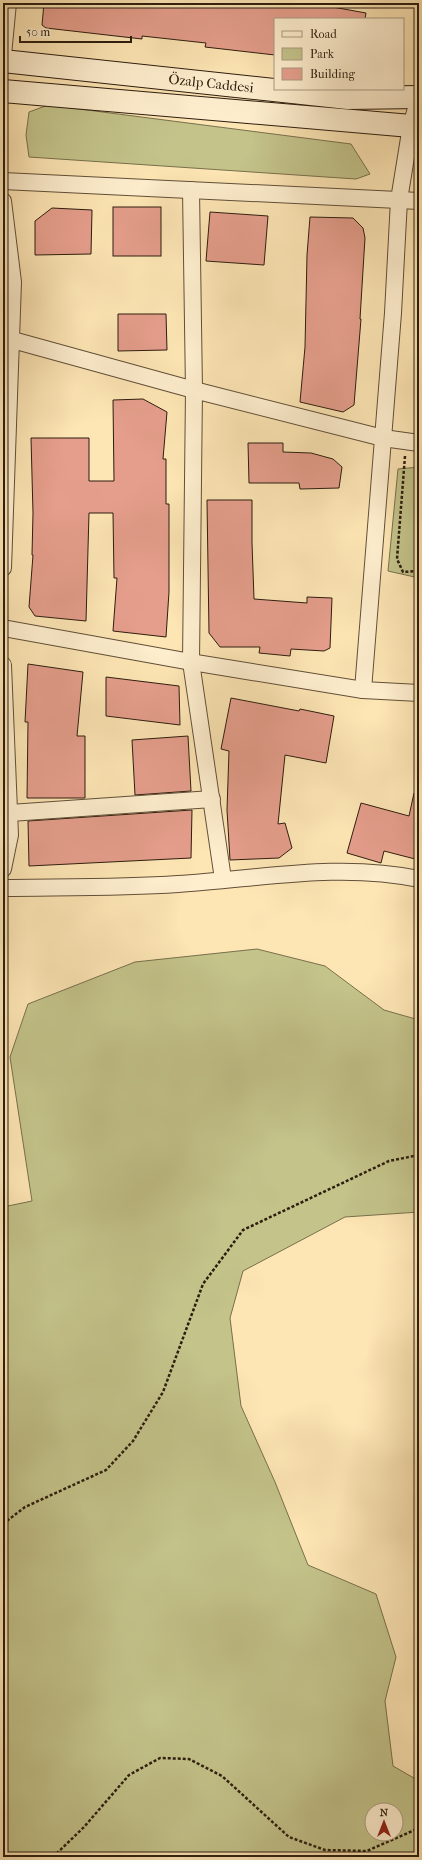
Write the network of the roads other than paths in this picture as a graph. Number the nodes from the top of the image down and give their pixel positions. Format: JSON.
{"nodes":[{"id":1,"x":8,"y":3,"type":"edge"},
{"id":2,"x":3,"y":55,"type":"edge"},
{"id":3,"x":3,"y":61,"type":"edge"},
{"id":4,"x":3,"y":91,"type":"edge"},
{"id":5,"x":419,"y":98,"type":"edge"},
{"id":6,"x":415,"y":125,"type":"edge"},
{"id":7,"x":3,"y":181,"type":"edge"},
{"id":8,"x":191,"y":190,"type":"junction"},
{"id":9,"x":398,"y":200,"type":"junction"},
{"id":10,"x":419,"y":201,"type":"edge"},
{"id":11,"x":3,"y":202,"type":"edge"},
{"id":12,"x":6,"y":340,"type":"edge"},
{"id":13,"x":194,"y":390,"type":"junction"},
{"id":14,"x":383,"y":438,"type":"junction"},
{"id":15,"x":412,"y":442,"type":"edge"},
{"id":16,"x":3,"y":568,"type":"edge"},
{"id":17,"x":3,"y":628,"type":"edge"},
{"id":18,"x":192,"y":662,"type":"junction"},
{"id":19,"x":3,"y":665,"type":"edge"},
{"id":20,"x":363,"y":690,"type":"junction"},
{"id":21,"x":419,"y":693,"type":"edge"},
{"id":22,"x":212,"y":799,"type":"junction"},
{"id":23,"x":10,"y":813,"type":"junction"},
{"id":24,"x":3,"y":869,"type":"edge"},
{"id":25,"x":223,"y":879,"type":"junction"},
{"id":26,"x":419,"y":879,"type":"edge"},
{"id":27,"x":3,"y":888,"type":"edge"}],
"edges":[{"from":1,"to":2,"type":"street"},
{"from":3,"to":5,"type":"main road","name":"Özalp Caddesi"},
{"from":4,"to":6,"type":"main road","name":"Özalp Caddesi"},
{"from":5,"to":6,"type":"street"},
{"from":6,"to":9,"type":"street"},
{"from":7,"to":8,"type":"street"},
{"from":8,"to":9,"type":"street"},
{"from":8,"to":13,"type":"street"},
{"from":9,"to":10,"type":"street"},
{"from":9,"to":14,"type":"street"},
{"from":11,"to":12,"type":"street"},
{"from":12,"to":13,"type":"street"},
{"from":12,"to":16,"type":"street"},
{"from":13,"to":14,"type":"street"},
{"from":13,"to":18,"type":"street"},
{"from":14,"to":15,"type":"street"},
{"from":14,"to":20,"type":"street"},
{"from":17,"to":18,"type":"street"},
{"from":18,"to":20,"type":"street"},
{"from":18,"to":22,"type":"street"},
{"from":19,"to":23,"type":"street"},
{"from":20,"to":21,"type":"street"},
{"from":22,"to":23,"type":"street"},
{"from":22,"to":25,"type":"street"},
{"from":23,"to":24,"type":"street"},
{"from":25,"to":26,"type":"street"},
{"from":25,"to":27,"type":"street"}]}
